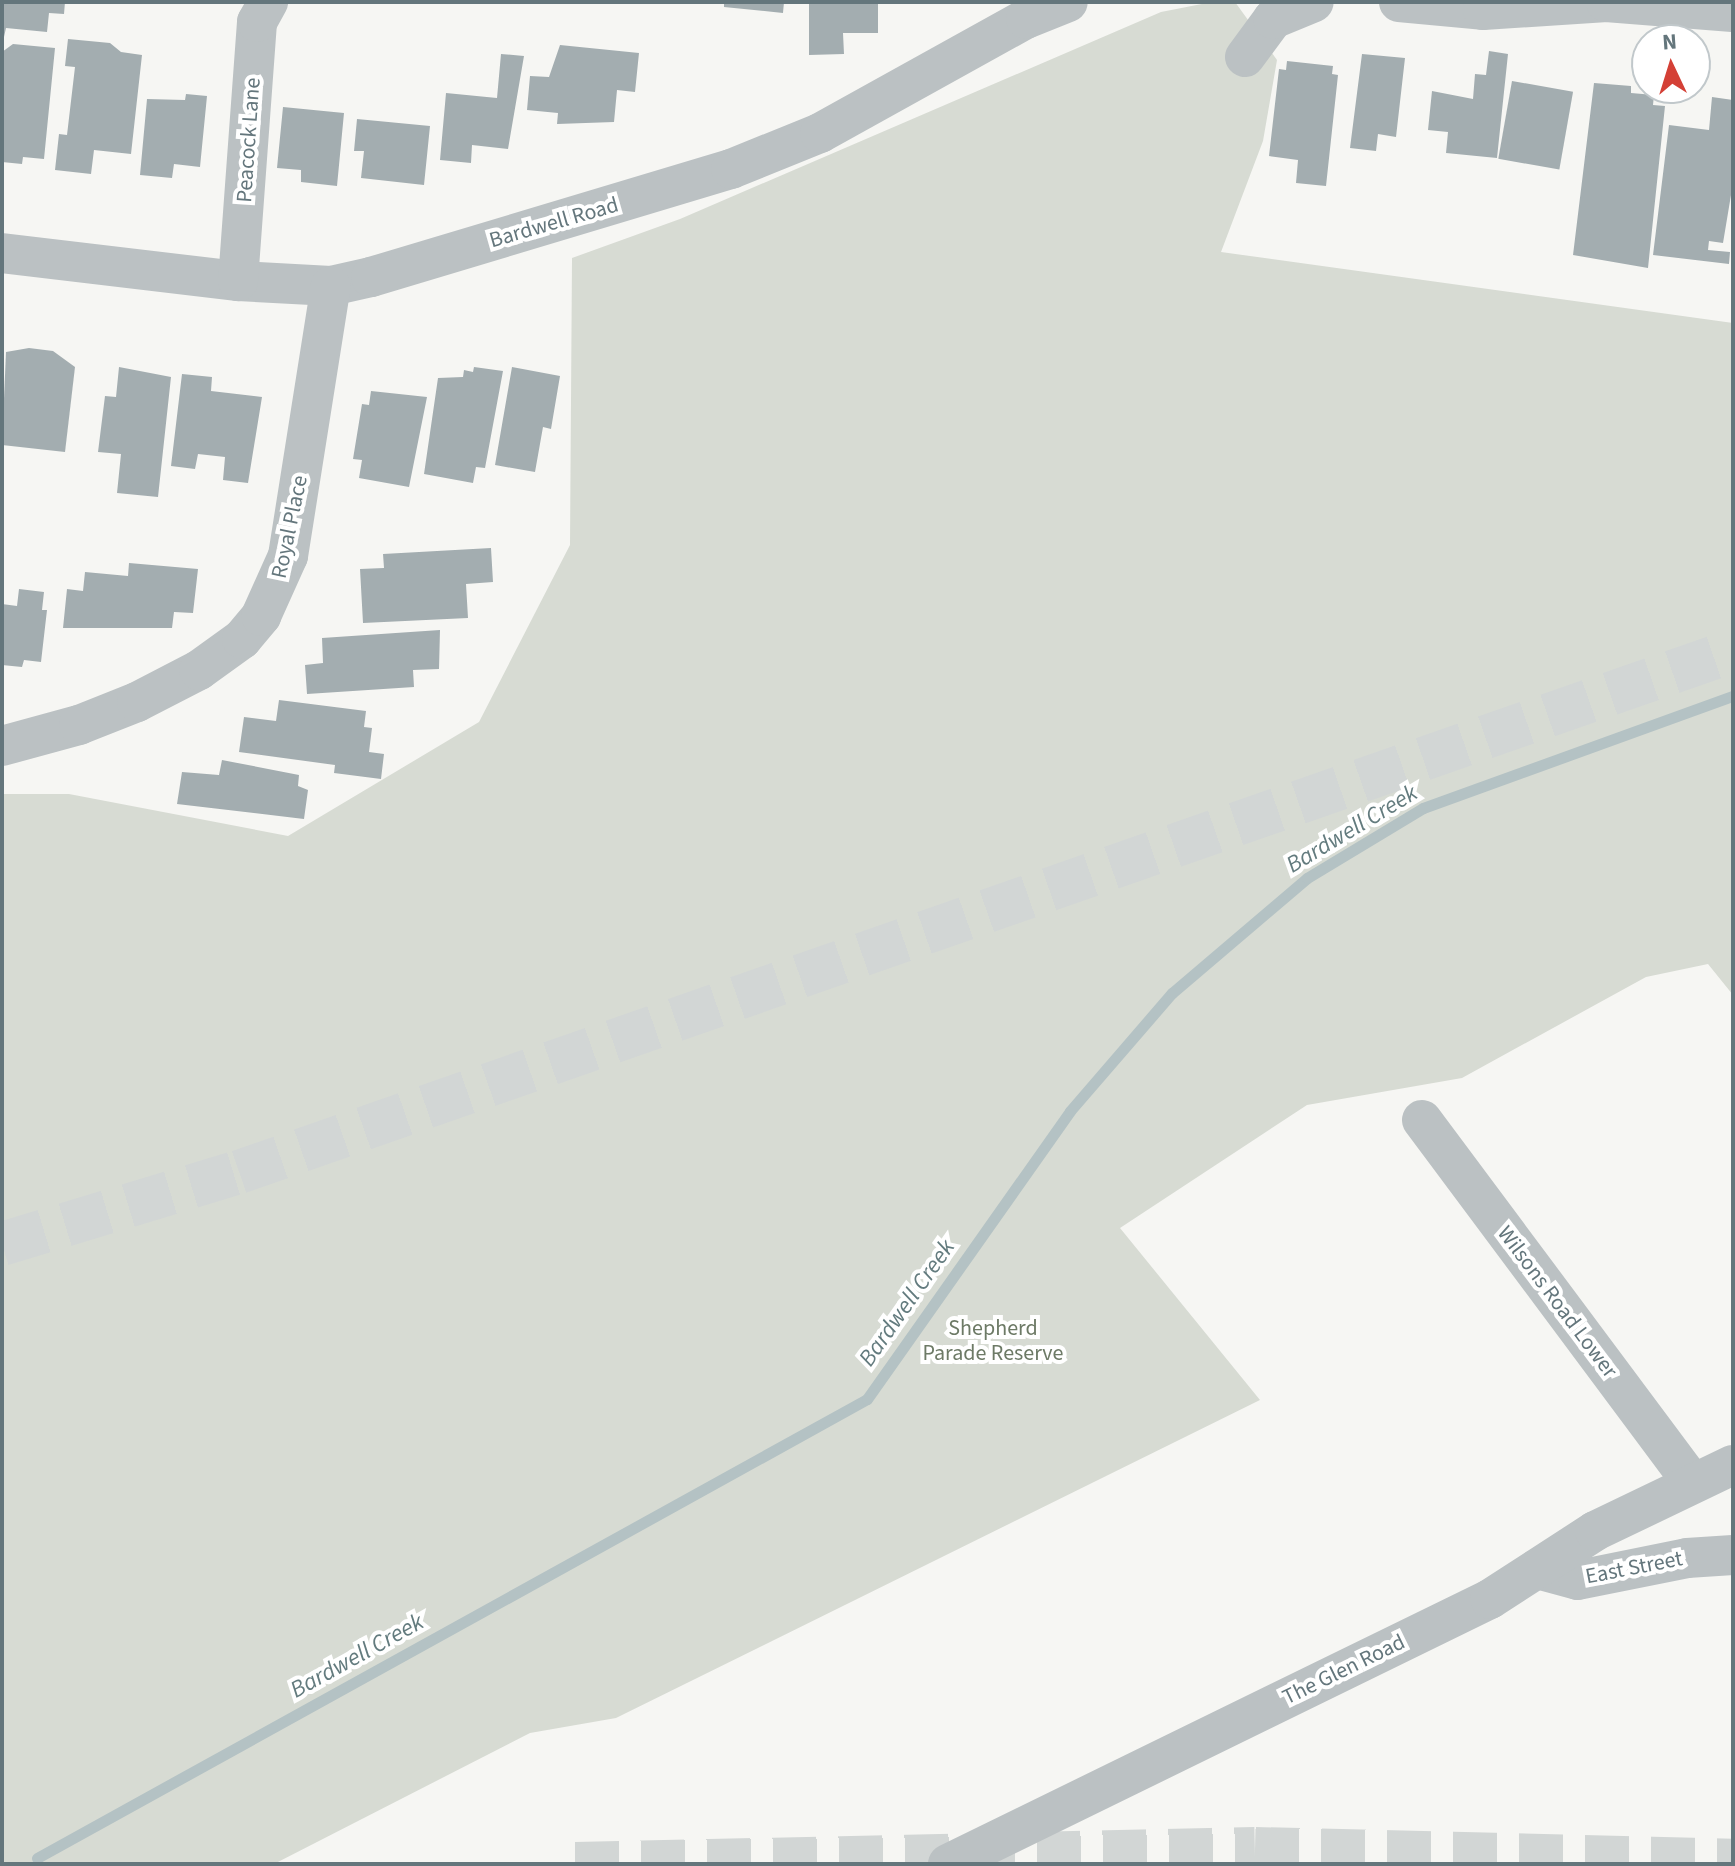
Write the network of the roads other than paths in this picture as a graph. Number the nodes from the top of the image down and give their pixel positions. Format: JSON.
{"nodes":[{"id":1,"x":268,"y":2,"type":"edge"},
{"id":2,"x":1068,"y":2,"type":"edge"},
{"id":3,"x":1314,"y":2,"type":"edge"},
{"id":4,"x":1399,"y":2,"type":"edge"},
{"id":5,"x":1607,"y":2,"type":"edge"},
{"id":6,"x":1733,"y":12,"type":"edge"},
{"id":7,"x":1245,"y":57,"type":"dead end"},
{"id":8,"x":2,"y":253,"type":"edge"},
{"id":9,"x":238,"y":281,"type":"junction"},
{"id":10,"x":331,"y":286,"type":"junction"},
{"id":11,"x":2,"y":746,"type":"edge"},
{"id":12,"x":1422,"y":1120,"type":"dead end"},
{"id":13,"x":1733,"y":1465,"type":"edge"},
{"id":14,"x":1693,"y":1483,"type":"junction"},
{"id":15,"x":1733,"y":1555,"type":"edge"},
{"id":16,"x":1537,"y":1569,"type":"junction"},
{"id":17,"x":948,"y":1864,"type":"edge"}],
"edges":[{"from":1,"to":9,"type":"street","name":"Peacock Lane"},
{"from":2,"to":10,"type":"street","name":"Bardwell Road"},
{"from":3,"to":7,"type":"street"},
{"from":4,"to":5,"type":"street"},
{"from":5,"to":6,"type":"street"},
{"from":8,"to":9,"type":"street","name":"Bardwell Road"},
{"from":9,"to":10,"type":"street","name":"Bardwell Road"},
{"from":10,"to":11,"type":"street","name":"Royal Place"},
{"from":12,"to":14,"type":"street","name":"Wilsons Road Lower"},
{"from":13,"to":14,"type":"street","name":"The Glen Road"},
{"from":14,"to":16,"type":"street","name":"The Glen Road"},
{"from":15,"to":16,"type":"street","name":"East Street"},
{"from":16,"to":17,"type":"street","name":"The Glen Road"}]}
